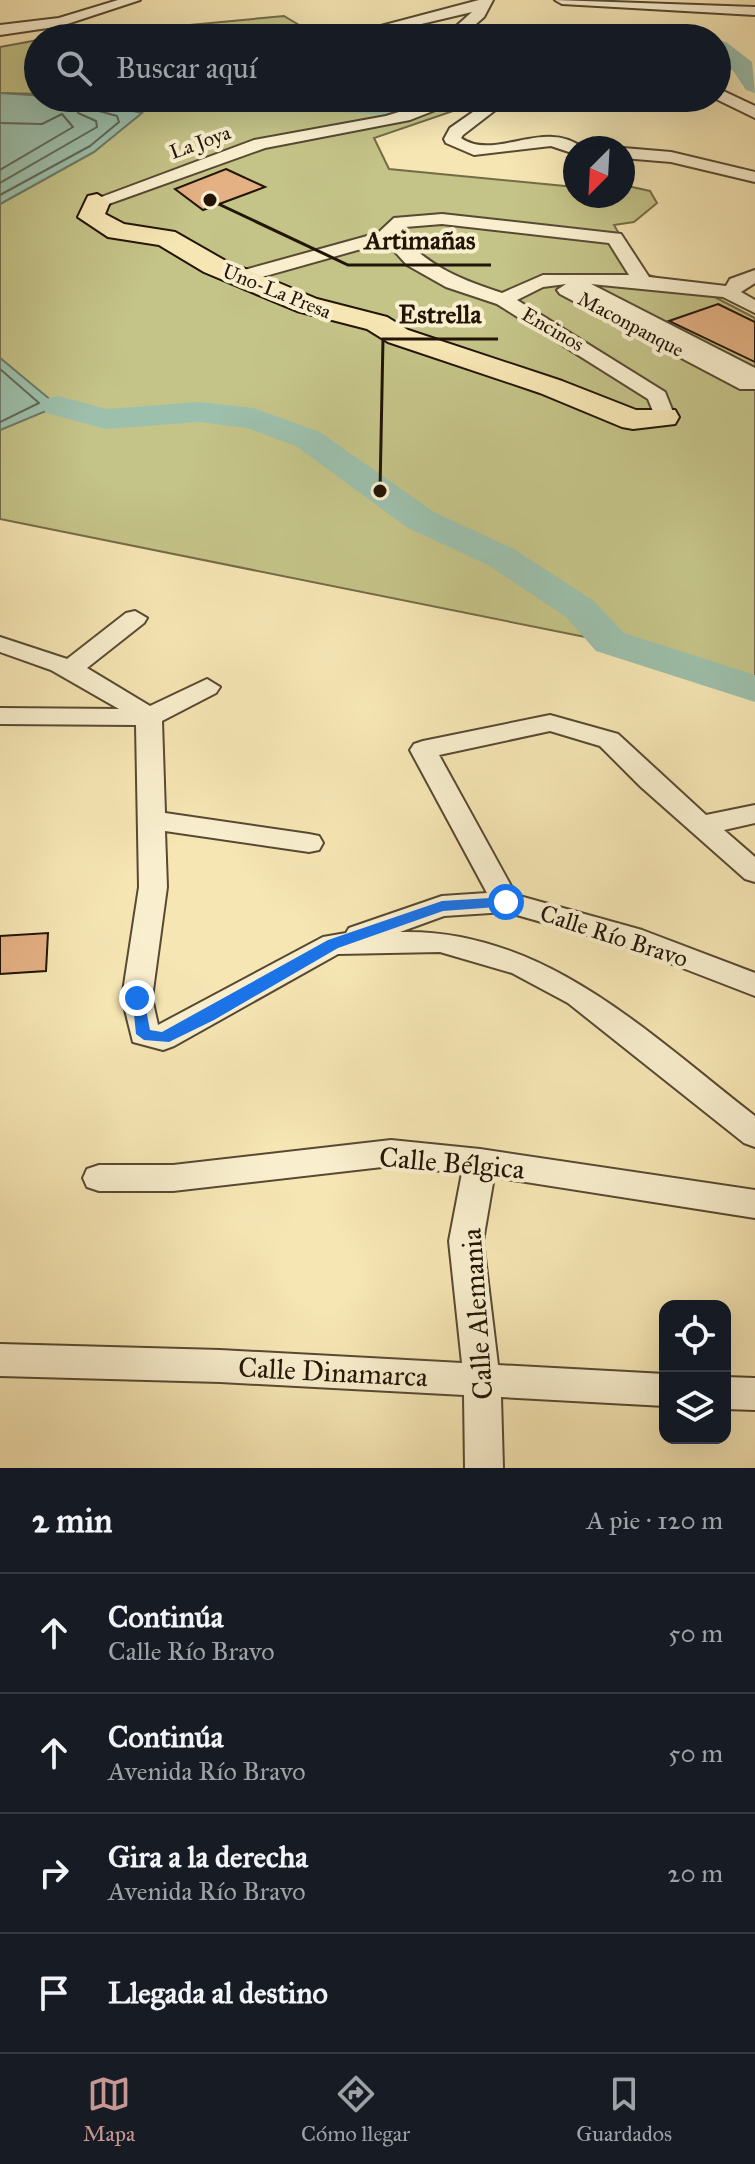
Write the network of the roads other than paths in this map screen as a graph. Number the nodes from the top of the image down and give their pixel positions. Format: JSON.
{"nodes":[{"id":1,"x":133,"y":0,"type":"edge"},
{"id":2,"x":562,"y":0,"type":"edge"},
{"id":3,"x":618,"y":1,"type":"edge"},
{"id":4,"x":485,"y":3,"type":"edge"},
{"id":5,"x":755,"y":11,"type":"edge"},
{"id":6,"x":46,"y":24,"type":"edge"},
{"id":7,"x":400,"y":24,"type":"edge"},
{"id":8,"x":467,"y":24,"type":"edge"},
{"id":9,"x":24,"y":27,"type":"edge"},
{"id":10,"x":0,"y":30,"type":"edge"},
{"id":11,"x":731,"y":100,"type":"edge"},
{"id":12,"x":425,"y":112,"type":"edge"},
{"id":13,"x":484,"y":112,"type":"edge"},
{"id":14,"x":755,"y":113,"type":"edge"},
{"id":15,"x":563,"y":145,"type":"edge"},
{"id":16,"x":635,"y":154,"type":"edge"},
{"id":17,"x":755,"y":177,"type":"edge"},
{"id":18,"x":97,"y":202,"type":"joint"},
{"id":19,"x":388,"y":233,"type":"junction"},
{"id":20,"x":244,"y":276,"type":"junction"},
{"id":21,"x":755,"y":276,"type":"edge"},
{"id":22,"x":644,"y":284,"type":"junction"},
{"id":23,"x":731,"y":292,"type":"junction"},
{"id":24,"x":504,"y":300,"type":"junction"},
{"id":25,"x":755,"y":307,"type":"edge"},
{"id":26,"x":755,"y":376,"type":"edge"},
{"id":27,"x":755,"y":383,"type":"edge"},
{"id":28,"x":664,"y":417,"type":"joint"},
{"id":29,"x":135,"y":618,"type":"dead end"},
{"id":30,"x":0,"y":644,"type":"edge"},
{"id":31,"x":71,"y":668,"type":"junction"},
{"id":32,"x":207,"y":687,"type":"dead end"},
{"id":33,"x":0,"y":716,"type":"edge"},
{"id":34,"x":149,"y":717,"type":"junction"},
{"id":35,"x":755,"y":814,"type":"edge"},
{"id":36,"x":151,"y":820,"type":"junction"},
{"id":37,"x":703,"y":825,"type":"junction"},
{"id":38,"x":309,"y":843,"type":"dead end"},
{"id":39,"x":755,"y":872,"type":"edge"},
{"id":40,"x":506,"y":902,"type":"junction"},
{"id":41,"x":333,"y":944,"type":"junction"},
{"id":42,"x":755,"y":985,"type":"edge"},
{"id":43,"x":755,"y":1134,"type":"edge"},
{"id":44,"x":480,"y":1162,"type":"junction"},
{"id":45,"x":99,"y":1178,"type":"dead end"},
{"id":46,"x":755,"y":1204,"type":"edge"},
{"id":47,"x":0,"y":1360,"type":"edge"},
{"id":48,"x":482,"y":1381,"type":"junction"},
{"id":49,"x":659,"y":1390,"type":"edge"},
{"id":50,"x":731,"y":1393,"type":"edge"},
{"id":51,"x":755,"y":1394,"type":"edge"},
{"id":52,"x":484,"y":1468,"type":"edge"}],
"edges":[{"from":1,"to":6,"type":"street"},
{"from":2,"to":3,"type":"street"},
{"from":3,"to":5,"type":"street"},
{"from":4,"to":7,"type":"street"},
{"from":4,"to":8,"type":"street"},
{"from":9,"to":10,"type":"street"},
{"from":11,"to":14,"type":"street"},
{"from":12,"to":18,"type":"street","name":"La Joya"},
{"from":13,"to":15,"type":"street"},
{"from":16,"to":17,"type":"street"},
{"from":18,"to":20,"type":"highway","name":"Uno-La Presa"},
{"from":19,"to":20,"type":"street"},
{"from":19,"to":22,"type":"street"},
{"from":19,"to":24,"type":"street","name":"Encinos"},
{"from":20,"to":28,"type":"highway","name":"Uno-La Presa"},
{"from":21,"to":23,"type":"street"},
{"from":22,"to":23,"type":"street"},
{"from":22,"to":24,"type":"street"},
{"from":23,"to":25,"type":"street"},
{"from":24,"to":28,"type":"street","name":"Encinos"},
{"from":26,"to":27,"type":"street","name":"Maconpanque"},
{"from":29,"to":31,"type":"street"},
{"from":30,"to":31,"type":"street"},
{"from":31,"to":34,"type":"street"},
{"from":32,"to":34,"type":"street"},
{"from":33,"to":34,"type":"street"},
{"from":34,"to":36,"type":"street"},
{"from":35,"to":37,"type":"street"},
{"from":36,"to":38,"type":"street"},
{"from":36,"to":41,"type":"street","name":"Calle Río Bravo"},
{"from":37,"to":39,"type":"street"},
{"from":37,"to":40,"type":"street"},
{"from":40,"to":41,"type":"street","name":"Calle Río Bravo"},
{"from":40,"to":42,"type":"street","name":"Calle Río Bravo"},
{"from":41,"to":43,"type":"street"},
{"from":44,"to":45,"type":"street","name":"Calle Bélgica"},
{"from":44,"to":46,"type":"street","name":"Calle Bélgica"},
{"from":44,"to":48,"type":"street","name":"Calle Alemania"},
{"from":47,"to":48,"type":"street","name":"Calle Dinamarca"},
{"from":48,"to":49,"type":"street","name":"Calle Dinamarca"},
{"from":48,"to":52,"type":"street","name":"Calle Alemania"},
{"from":50,"to":51,"type":"street"}]}
